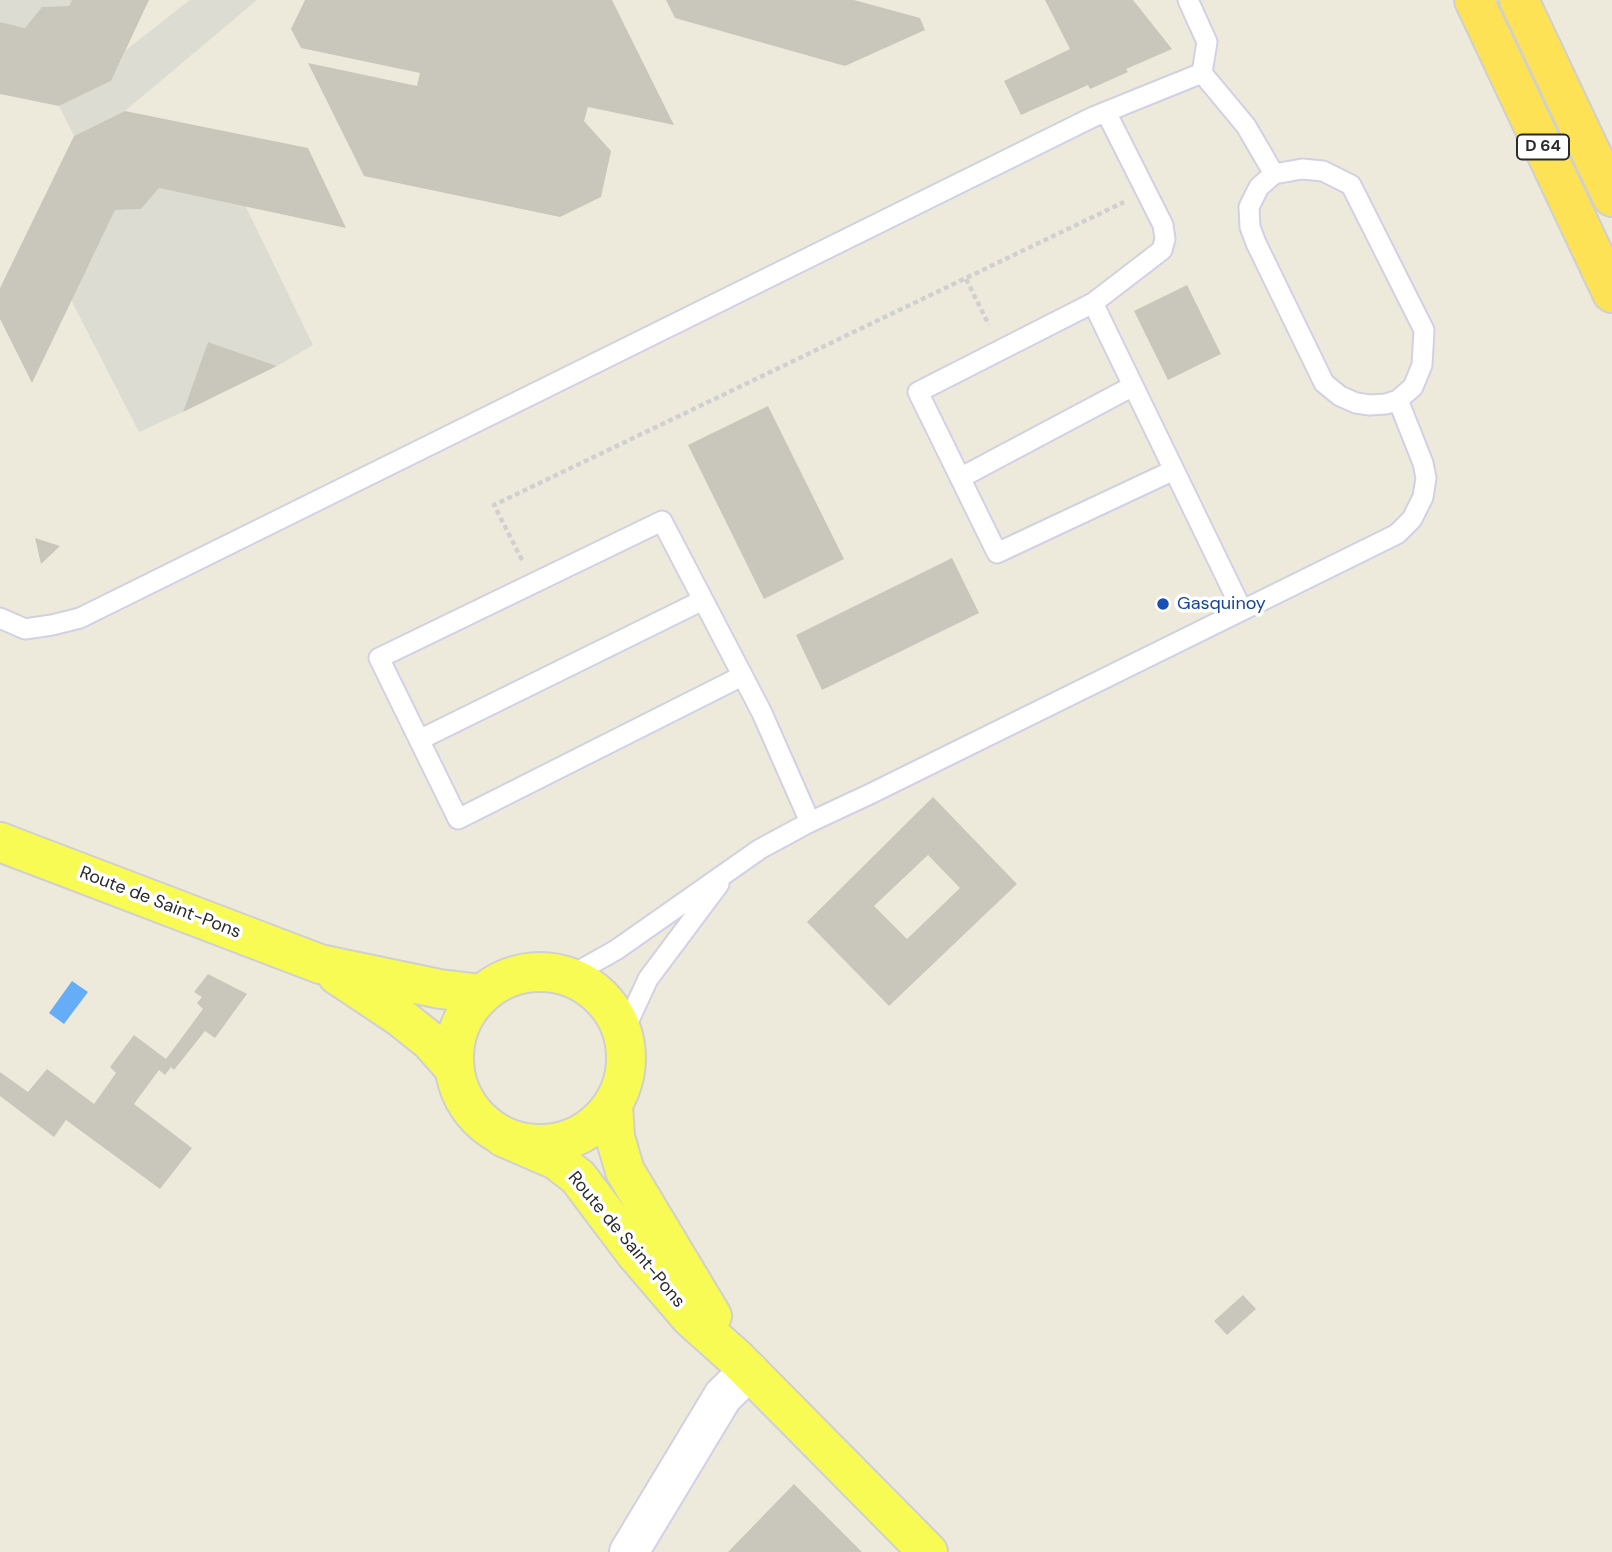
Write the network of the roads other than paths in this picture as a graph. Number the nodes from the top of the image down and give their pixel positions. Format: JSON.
{"nodes":[{"id":1,"x":1188,"y":0,"type":"edge"},
{"id":2,"x":1474,"y":0,"type":"edge"},
{"id":3,"x":1519,"y":0,"type":"edge"},
{"id":4,"x":1202,"y":73,"type":"junction"},
{"id":5,"x":1106,"y":112,"type":"junction"},
{"id":6,"x":1274,"y":174,"type":"junction"},
{"id":7,"x":1612,"y":197,"type":"edge"},
{"id":8,"x":1612,"y":293,"type":"edge"},
{"id":9,"x":1093,"y":303,"type":"junction"},
{"id":10,"x":1133,"y":386,"type":"junction"},
{"id":11,"x":1398,"y":400,"type":"junction"},
{"id":12,"x":1174,"y":470,"type":"junction"},
{"id":13,"x":960,"y":478,"type":"junction"},
{"id":14,"x":703,"y":600,"type":"junction"},
{"id":15,"x":1242,"y":610,"type":"junction"},
{"id":16,"x":0,"y":618,"type":"edge"},
{"id":17,"x":743,"y":676,"type":"junction"},
{"id":18,"x":419,"y":740,"type":"junction"},
{"id":19,"x":810,"y":822,"type":"junction"},
{"id":20,"x":0,"y":842,"type":"edge"},
{"id":21,"x":728,"y":872,"type":"junction"},
{"id":22,"x":320,"y":964,"type":"junction"},
{"id":23,"x":568,"y":977,"type":"junction"},
{"id":24,"x":482,"y":994,"type":"junction"},
{"id":25,"x":623,"y":1032,"type":"junction"},
{"id":26,"x":454,"y":1068,"type":"junction"},
{"id":27,"x":613,"y":1104,"type":"junction"},
{"id":28,"x":503,"y":1137,"type":"junction"},
{"id":29,"x":743,"y":1365,"type":"junction"},
{"id":30,"x":629,"y":1552,"type":"edge"},
{"id":31,"x":928,"y":1552,"type":"edge"}],
"edges":[{"from":1,"to":4,"type":"lane"},
{"from":2,"to":8,"type":"highway","number":"D 64"},
{"from":3,"to":7,"type":"highway","number":"D 64"},
{"from":4,"to":5,"type":"lane"},
{"from":4,"to":6,"type":"lane"},
{"from":5,"to":9,"type":"lane"},
{"from":5,"to":16,"type":"lane"},
{"from":6,"to":11,"type":"lane"},
{"from":6,"to":11,"type":"lane"},
{"from":9,"to":10,"type":"lane"},
{"from":9,"to":13,"type":"lane"},
{"from":10,"to":12,"type":"lane"},
{"from":10,"to":13,"type":"lane"},
{"from":11,"to":15,"type":"lane"},
{"from":12,"to":13,"type":"lane"},
{"from":12,"to":15,"type":"lane"},
{"from":14,"to":17,"type":"lane"},
{"from":14,"to":18,"type":"lane"},
{"from":14,"to":18,"type":"lane"},
{"from":15,"to":19,"type":"lane"},
{"from":17,"to":18,"type":"lane"},
{"from":17,"to":19,"type":"lane"},
{"from":19,"to":21,"type":"lane"},
{"from":20,"to":22,"type":"main road","name":"Route de Saint-Pons"},
{"from":21,"to":23,"type":"lane"},
{"from":21,"to":25,"type":"lane"},
{"from":22,"to":24,"type":"main road","name":"Route de Saint-Pons"},
{"from":22,"to":26,"type":"main road","name":"Route de Saint-Pons"},
{"from":23,"to":24,"type":"main road"},
{"from":23,"to":25,"type":"main road"},
{"from":24,"to":26,"type":"main road"},
{"from":25,"to":27,"type":"main road"},
{"from":26,"to":28,"type":"main road"},
{"from":27,"to":28,"type":"main road"},
{"from":27,"to":29,"type":"main road","name":"Route de Saint-Pons"},
{"from":28,"to":29,"type":"main road","name":"Route de Saint-Pons"},
{"from":29,"to":30,"type":"street"},
{"from":29,"to":31,"type":"main road","name":"Route de Saint-Pons"}]}
